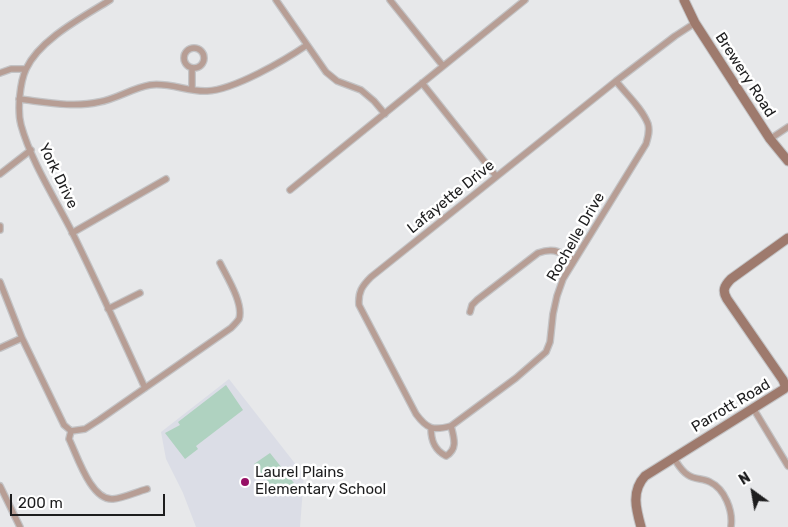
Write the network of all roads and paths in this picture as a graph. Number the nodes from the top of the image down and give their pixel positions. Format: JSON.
{"nodes":[{"id":1,"x":110,"y":0,"type":"edge"},
{"id":2,"x":276,"y":0,"type":"edge"},
{"id":3,"x":390,"y":0,"type":"edge"},
{"id":4,"x":525,"y":0,"type":"edge"},
{"id":5,"x":684,"y":0,"type":"edge"},
{"id":6,"x":696,"y":23,"type":"junction"},
{"id":7,"x":308,"y":45,"type":"junction"},
{"id":8,"x":443,"y":66,"type":"junction"},
{"id":9,"x":192,"y":68,"type":"dead end"},
{"id":10,"x":26,"y":69,"type":"junction"},
{"id":11,"x":0,"y":73,"type":"edge"},
{"id":12,"x":616,"y":81,"type":"junction"},
{"id":13,"x":422,"y":83,"type":"junction"},
{"id":14,"x":192,"y":89,"type":"junction"},
{"id":15,"x":19,"y":99,"type":"junction"},
{"id":16,"x":385,"y":114,"type":"junction"},
{"id":17,"x":788,"y":126,"type":"edge"},
{"id":18,"x":770,"y":140,"type":"junction"},
{"id":19,"x":31,"y":150,"type":"junction"},
{"id":20,"x":788,"y":162,"type":"edge"},
{"id":21,"x":0,"y":174,"type":"edge"},
{"id":22,"x":496,"y":176,"type":"junction"},
{"id":23,"x":166,"y":179,"type":"dead end"},
{"id":24,"x":290,"y":190,"type":"dead end"},
{"id":25,"x":72,"y":233,"type":"junction"},
{"id":26,"x":788,"y":238,"type":"edge"},
{"id":27,"x":574,"y":260,"type":"junction"},
{"id":28,"x":220,"y":263,"type":"dead end"},
{"id":29,"x":0,"y":282,"type":"edge"},
{"id":30,"x":140,"y":293,"type":"dead end"},
{"id":31,"x":108,"y":309,"type":"junction"},
{"id":32,"x":470,"y":312,"type":"dead end"},
{"id":33,"x":22,"y":338,"type":"junction"},
{"id":34,"x":0,"y":348,"type":"edge"},
{"id":35,"x":145,"y":388,"type":"junction"},
{"id":36,"x":753,"y":408,"type":"junction"},
{"id":37,"x":451,"y":426,"type":"junction"},
{"id":38,"x":431,"y":428,"type":"junction"},
{"id":39,"x":70,"y":431,"type":"junction"},
{"id":40,"x":674,"y":457,"type":"junction"},
{"id":41,"x":788,"y":466,"type":"edge"},
{"id":42,"x":0,"y":486,"type":"edge"},
{"id":43,"x":147,"y":489,"type":"dead end"},
{"id":44,"x":731,"y":526,"type":"edge"},
{"id":45,"x":20,"y":527,"type":"edge"},
{"id":46,"x":641,"y":527,"type":"edge"}],
"edges":[{"from":1,"to":10,"type":"street","name":"York Drive"},
{"from":2,"to":7,"type":"street"},
{"from":3,"to":8,"type":"street"},
{"from":4,"to":8,"type":"street"},
{"from":5,"to":6,"type":"street","name":"Brewery Road"},
{"from":6,"to":12,"type":"street","name":"Lafayette Drive"},
{"from":6,"to":18,"type":"street","name":"Brewery Road"},
{"from":7,"to":14,"type":"street"},
{"from":7,"to":16,"type":"street"},
{"from":8,"to":13,"type":"street"},
{"from":9,"to":14,"type":"street"},
{"from":10,"to":11,"type":"street"},
{"from":10,"to":15,"type":"street","name":"York Drive"},
{"from":12,"to":22,"type":"street","name":"Lafayette Drive"},
{"from":12,"to":27,"type":"street","name":"Rochelle Drive"},
{"from":13,"to":16,"type":"street"},
{"from":13,"to":22,"type":"street"},
{"from":14,"to":15,"type":"street"},
{"from":15,"to":19,"type":"street","name":"York Drive"},
{"from":16,"to":24,"type":"street"},
{"from":17,"to":18,"type":"street"},
{"from":18,"to":20,"type":"street","name":"Brewery Road"},
{"from":19,"to":21,"type":"street"},
{"from":19,"to":25,"type":"street","name":"York Drive"},
{"from":22,"to":38,"type":"street","name":"Lafayette Drive"},
{"from":23,"to":25,"type":"street"},
{"from":25,"to":31,"type":"street","name":"York Drive"},
{"from":26,"to":36,"type":"street","name":"Parrott Road"},
{"from":27,"to":32,"type":"street"},
{"from":27,"to":37,"type":"street","name":"Rochelle Drive"},
{"from":28,"to":35,"type":"street"},
{"from":29,"to":33,"type":"street"},
{"from":30,"to":31,"type":"street"},
{"from":31,"to":35,"type":"street","name":"York Drive"},
{"from":33,"to":34,"type":"street"},
{"from":33,"to":39,"type":"street"},
{"from":35,"to":39,"type":"street"},
{"from":36,"to":40,"type":"street","name":"Parrott Road"},
{"from":36,"to":41,"type":"street"},
{"from":37,"to":38,"type":"street","name":"Rochelle Drive"},
{"from":37,"to":38,"type":"street"},
{"from":39,"to":43,"type":"street"},
{"from":40,"to":44,"type":"street"},
{"from":40,"to":46,"type":"street","name":"Parrott Road"},
{"from":42,"to":45,"type":"street"}]}
